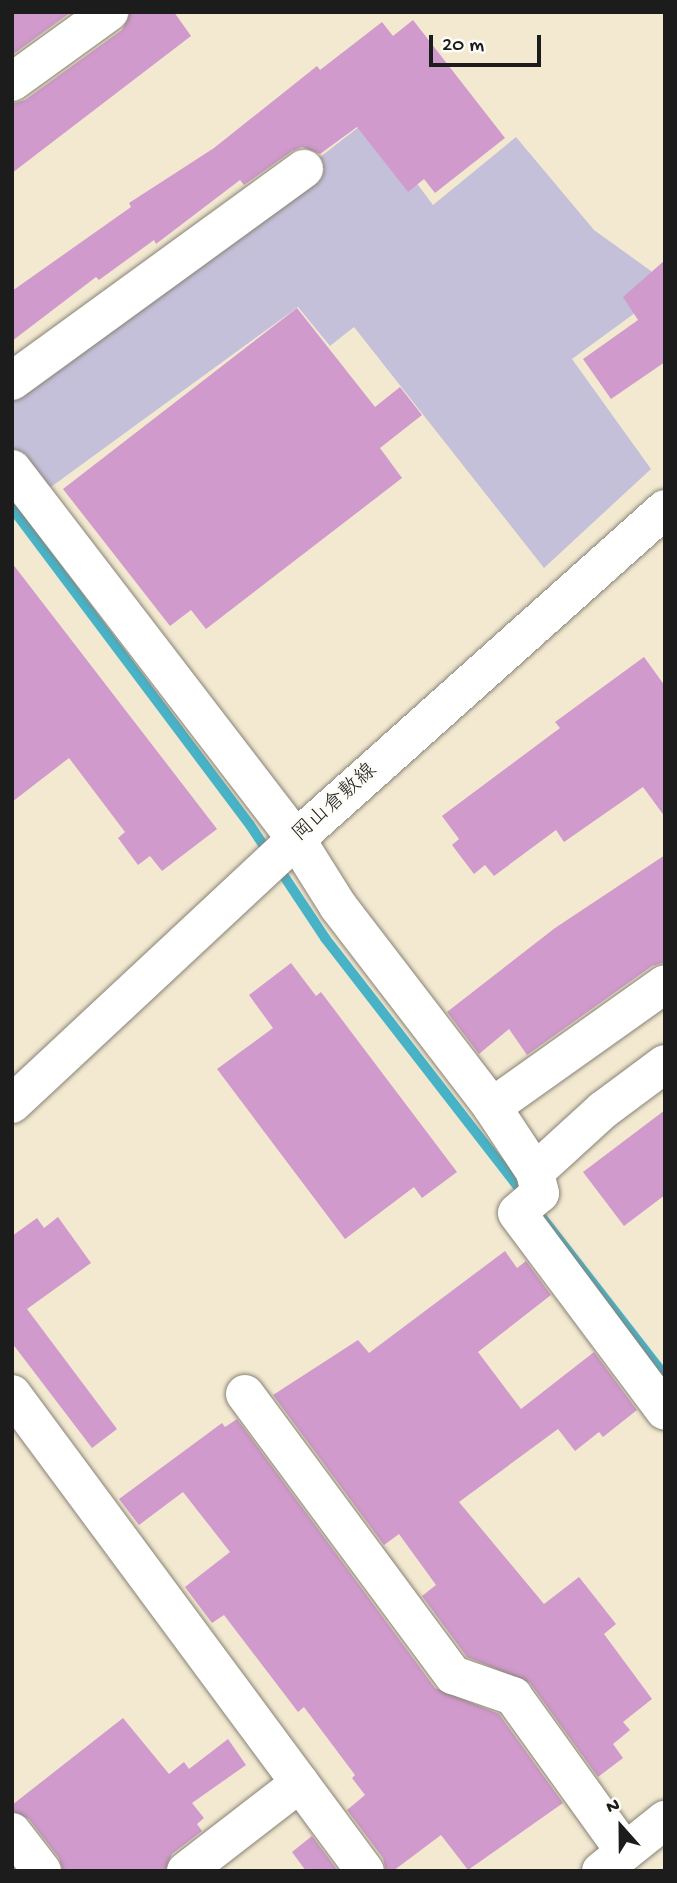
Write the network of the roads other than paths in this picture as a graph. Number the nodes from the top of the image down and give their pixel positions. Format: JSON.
{"nodes":[{"id":1,"x":109,"y":12,"type":"edge"},
{"id":2,"x":12,"y":82,"type":"edge"},
{"id":3,"x":304,"y":169,"type":"dead end"},
{"id":4,"x":12,"y":382,"type":"edge"},
{"id":5,"x":12,"y":469,"type":"edge"},
{"id":6,"x":665,"y":509,"type":"edge"},
{"id":7,"x":283,"y":851,"type":"junction"},
{"id":8,"x":665,"y":984,"type":"edge"},
{"id":9,"x":665,"y":1064,"type":"edge"},
{"id":10,"x":12,"y":1104,"type":"edge"},
{"id":11,"x":492,"y":1107,"type":"junction"},
{"id":12,"x":532,"y":1192,"type":"junction"},
{"id":13,"x":12,"y":1394,"type":"edge"},
{"id":14,"x":245,"y":1394,"type":"dead end"},
{"id":15,"x":665,"y":1411,"type":"edge"},
{"id":16,"x":300,"y":1783,"type":"junction"},
{"id":17,"x":665,"y":1820,"type":"edge"},
{"id":18,"x":12,"y":1832,"type":"edge"},
{"id":19,"x":613,"y":1861,"type":"edge"},
{"id":20,"x":42,"y":1871,"type":"edge"},
{"id":21,"x":186,"y":1871,"type":"edge"},
{"id":22,"x":365,"y":1871,"type":"edge"}],
"edges":[{"from":1,"to":2,"type":"street"},
{"from":3,"to":4,"type":"street"},
{"from":5,"to":7,"type":"street"},
{"from":6,"to":7,"type":"street","name":"岡山倉敷線"},
{"from":7,"to":10,"type":"street","name":"岡山倉敷線"},
{"from":7,"to":11,"type":"street"},
{"from":8,"to":11,"type":"street"},
{"from":9,"to":12,"type":"street"},
{"from":11,"to":12,"type":"street"},
{"from":12,"to":15,"type":"street"},
{"from":13,"to":16,"type":"street"},
{"from":14,"to":19,"type":"street"},
{"from":16,"to":21,"type":"street"},
{"from":16,"to":22,"type":"street"},
{"from":17,"to":19,"type":"street"},
{"from":18,"to":20,"type":"street"}]}
